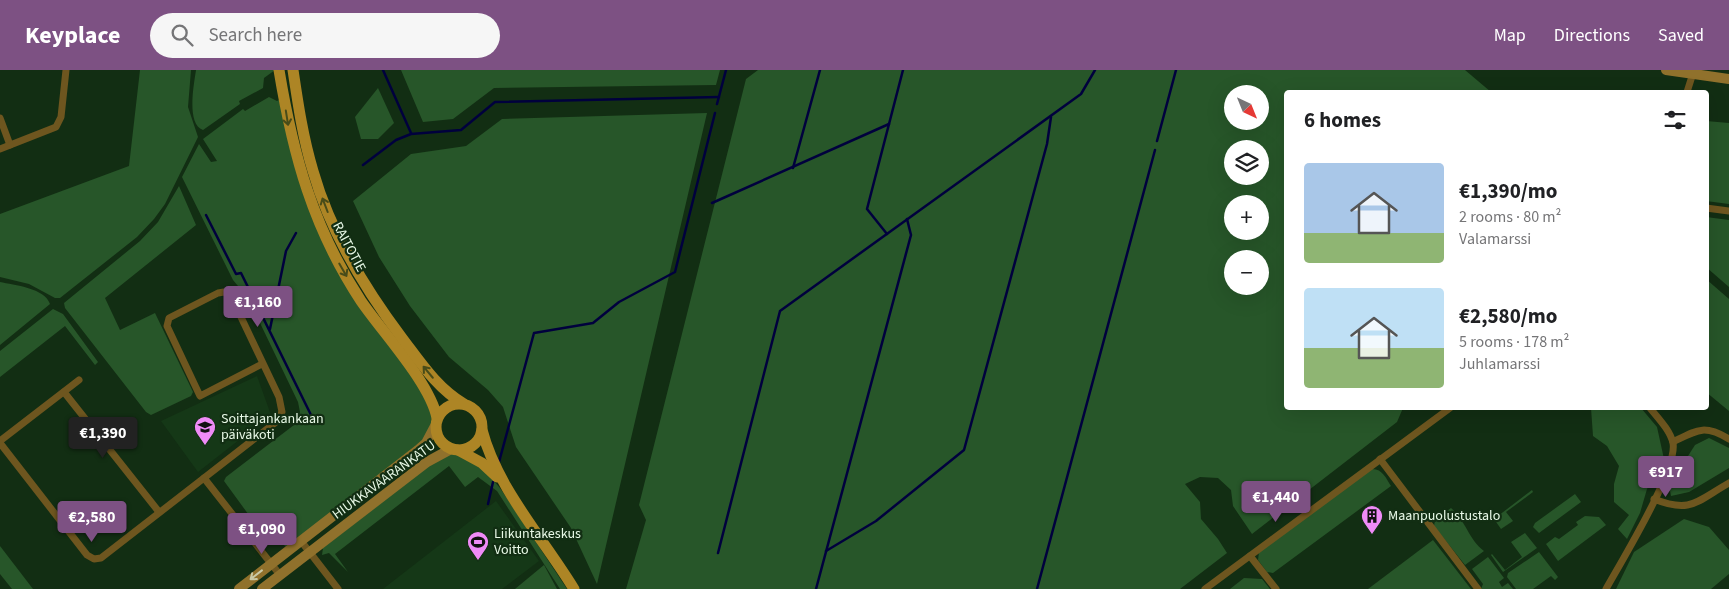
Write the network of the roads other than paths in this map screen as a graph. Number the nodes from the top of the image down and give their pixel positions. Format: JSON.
{"nodes":[{"id":1,"x":66,"y":70,"type":"edge"},
{"id":2,"x":279,"y":70,"type":"edge"},
{"id":3,"x":293,"y":70,"type":"edge"},
{"id":4,"x":1666,"y":70,"type":"edge"},
{"id":5,"x":1694,"y":72,"type":"edge"},
{"id":6,"x":1729,"y":79,"type":"edge"},
{"id":7,"x":1688,"y":90,"type":"edge"},
{"id":8,"x":0,"y":118,"type":"edge"},
{"id":9,"x":10,"y":145,"type":"junction"},
{"id":10,"x":0,"y":149,"type":"edge"},
{"id":11,"x":1709,"y":208,"type":"edge"},
{"id":12,"x":1729,"y":211,"type":"edge"},
{"id":13,"x":262,"y":364,"type":"junction"},
{"id":14,"x":79,"y":380,"type":"dead end"},
{"id":15,"x":64,"y":392,"type":"junction"},
{"id":16,"x":464,"y":404,"type":"junction"},
{"id":17,"x":1447,"y":410,"type":"edge"},
{"id":18,"x":1651,"y":410,"type":"edge"},
{"id":19,"x":437,"y":421,"type":"junction"},
{"id":20,"x":482,"y":430,"type":"junction"},
{"id":21,"x":1729,"y":439,"type":"edge"},
{"id":22,"x":0,"y":442,"type":"edge"},
{"id":23,"x":1673,"y":442,"type":"junction"},
{"id":24,"x":454,"y":449,"type":"junction"},
{"id":25,"x":1380,"y":459,"type":"junction"},
{"id":26,"x":204,"y":478,"type":"junction"},
{"id":27,"x":1729,"y":483,"type":"edge"},
{"id":28,"x":505,"y":485,"type":"junction"},
{"id":29,"x":1654,"y":499,"type":"junction"},
{"id":30,"x":159,"y":512,"type":"junction"},
{"id":31,"x":301,"y":541,"type":"junction"},
{"id":32,"x":310,"y":552,"type":"junction"},
{"id":33,"x":1250,"y":556,"type":"junction"},
{"id":34,"x":271,"y":564,"type":"junction"},
{"id":35,"x":280,"y":575,"type":"junction"},
{"id":36,"x":239,"y":589,"type":"edge"},
{"id":37,"x":262,"y":589,"type":"edge"},
{"id":38,"x":338,"y":589,"type":"edge"},
{"id":39,"x":574,"y":589,"type":"edge"},
{"id":40,"x":1205,"y":589,"type":"edge"},
{"id":41,"x":1276,"y":589,"type":"edge"},
{"id":42,"x":1478,"y":589,"type":"edge"},
{"id":43,"x":1606,"y":589,"type":"edge"}],
"edges":[{"from":1,"to":9,"type":"street"},
{"from":2,"to":19,"type":"main road","name":"RAITOTIE","one_way":true},
{"from":16,"to":3,"type":"main road","name":"RAITOTIE","one_way":true},
{"from":4,"to":5,"type":"street"},
{"from":5,"to":6,"type":"street"},
{"from":5,"to":7,"type":"street"},
{"from":8,"to":9,"type":"street"},
{"from":9,"to":10,"type":"street"},
{"from":11,"to":12,"type":"street"},
{"from":13,"to":13,"type":"street"},
{"from":13,"to":26,"type":"street"},
{"from":14,"to":15,"type":"street"},
{"from":15,"to":22,"type":"street"},
{"from":15,"to":30,"type":"street"},
{"from":16,"to":19,"type":"main road"},
{"from":16,"to":20,"type":"main road"},
{"from":17,"to":25,"type":"street"},
{"from":18,"to":23,"type":"street"},
{"from":19,"to":24,"type":"main road"},
{"from":19,"to":31,"type":"street","name":"HIUKKAVAARANKATU"},
{"from":20,"to":24,"type":"main road"},
{"from":20,"to":28,"type":"main road"},
{"from":21,"to":23,"type":"street"},
{"from":22,"to":30,"type":"street"},
{"from":23,"to":29,"type":"street"},
{"from":24,"to":28,"type":"main road"},
{"from":24,"to":32,"type":"street","name":"HIUKKAVAARANKATU"},
{"from":25,"to":33,"type":"street"},
{"from":25,"to":42,"type":"street"},
{"from":26,"to":30,"type":"street"},
{"from":26,"to":34,"type":"street"},
{"from":27,"to":29,"type":"street"},
{"from":28,"to":39,"type":"main road"},
{"from":29,"to":43,"type":"street"},
{"from":31,"to":32,"type":"street"},
{"from":31,"to":34,"type":"street","name":"HIUKKAVAARANKATU"},
{"from":32,"to":35,"type":"street","name":"HIUKKAVAARANKATU"},
{"from":32,"to":38,"type":"street"},
{"from":33,"to":40,"type":"street"},
{"from":33,"to":41,"type":"street"},
{"from":34,"to":35,"type":"street"},
{"from":34,"to":36,"type":"street","name":"HIUKKAVAARANKATU","one_way":true},
{"from":35,"to":37,"type":"street","name":"HIUKKAVAARANKATU"}]}
